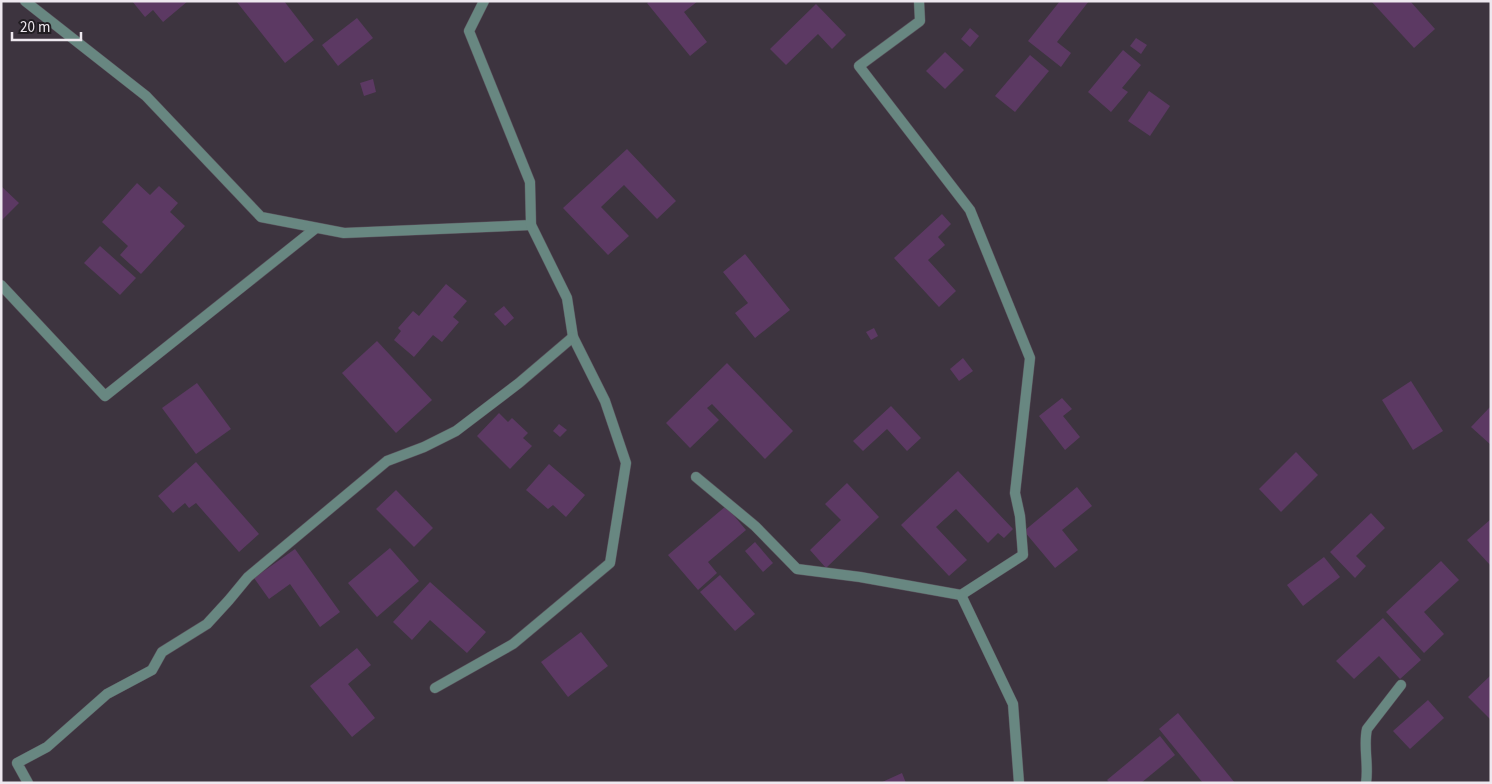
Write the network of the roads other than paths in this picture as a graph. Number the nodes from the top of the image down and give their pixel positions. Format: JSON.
{"nodes":[{"id":1,"x":25,"y":1,"type":"edge"},
{"id":2,"x":484,"y":1,"type":"edge"},
{"id":3,"x":919,"y":1,"type":"edge"},
{"id":4,"x":532,"y":225,"type":"junction"},
{"id":5,"x":316,"y":228,"type":"junction"},
{"id":6,"x":1,"y":284,"type":"edge"},
{"id":7,"x":574,"y":337,"type":"junction"},
{"id":8,"x":696,"y":477,"type":"dead end"},
{"id":9,"x":961,"y":595,"type":"junction"},
{"id":10,"x":1401,"y":685,"type":"dead end"},
{"id":11,"x":435,"y":688,"type":"dead end"},
{"id":12,"x":28,"y":783,"type":"edge"},
{"id":13,"x":1019,"y":783,"type":"edge"},
{"id":14,"x":1366,"y":783,"type":"edge"}],
"edges":[{"from":1,"to":5,"type":"street"},
{"from":2,"to":4,"type":"street"},
{"from":3,"to":9,"type":"street"},
{"from":4,"to":5,"type":"street"},
{"from":4,"to":7,"type":"street"},
{"from":5,"to":6,"type":"street"},
{"from":7,"to":11,"type":"street"},
{"from":7,"to":12,"type":"street"},
{"from":8,"to":9,"type":"street"},
{"from":9,"to":13,"type":"street"},
{"from":10,"to":14,"type":"street"}]}
